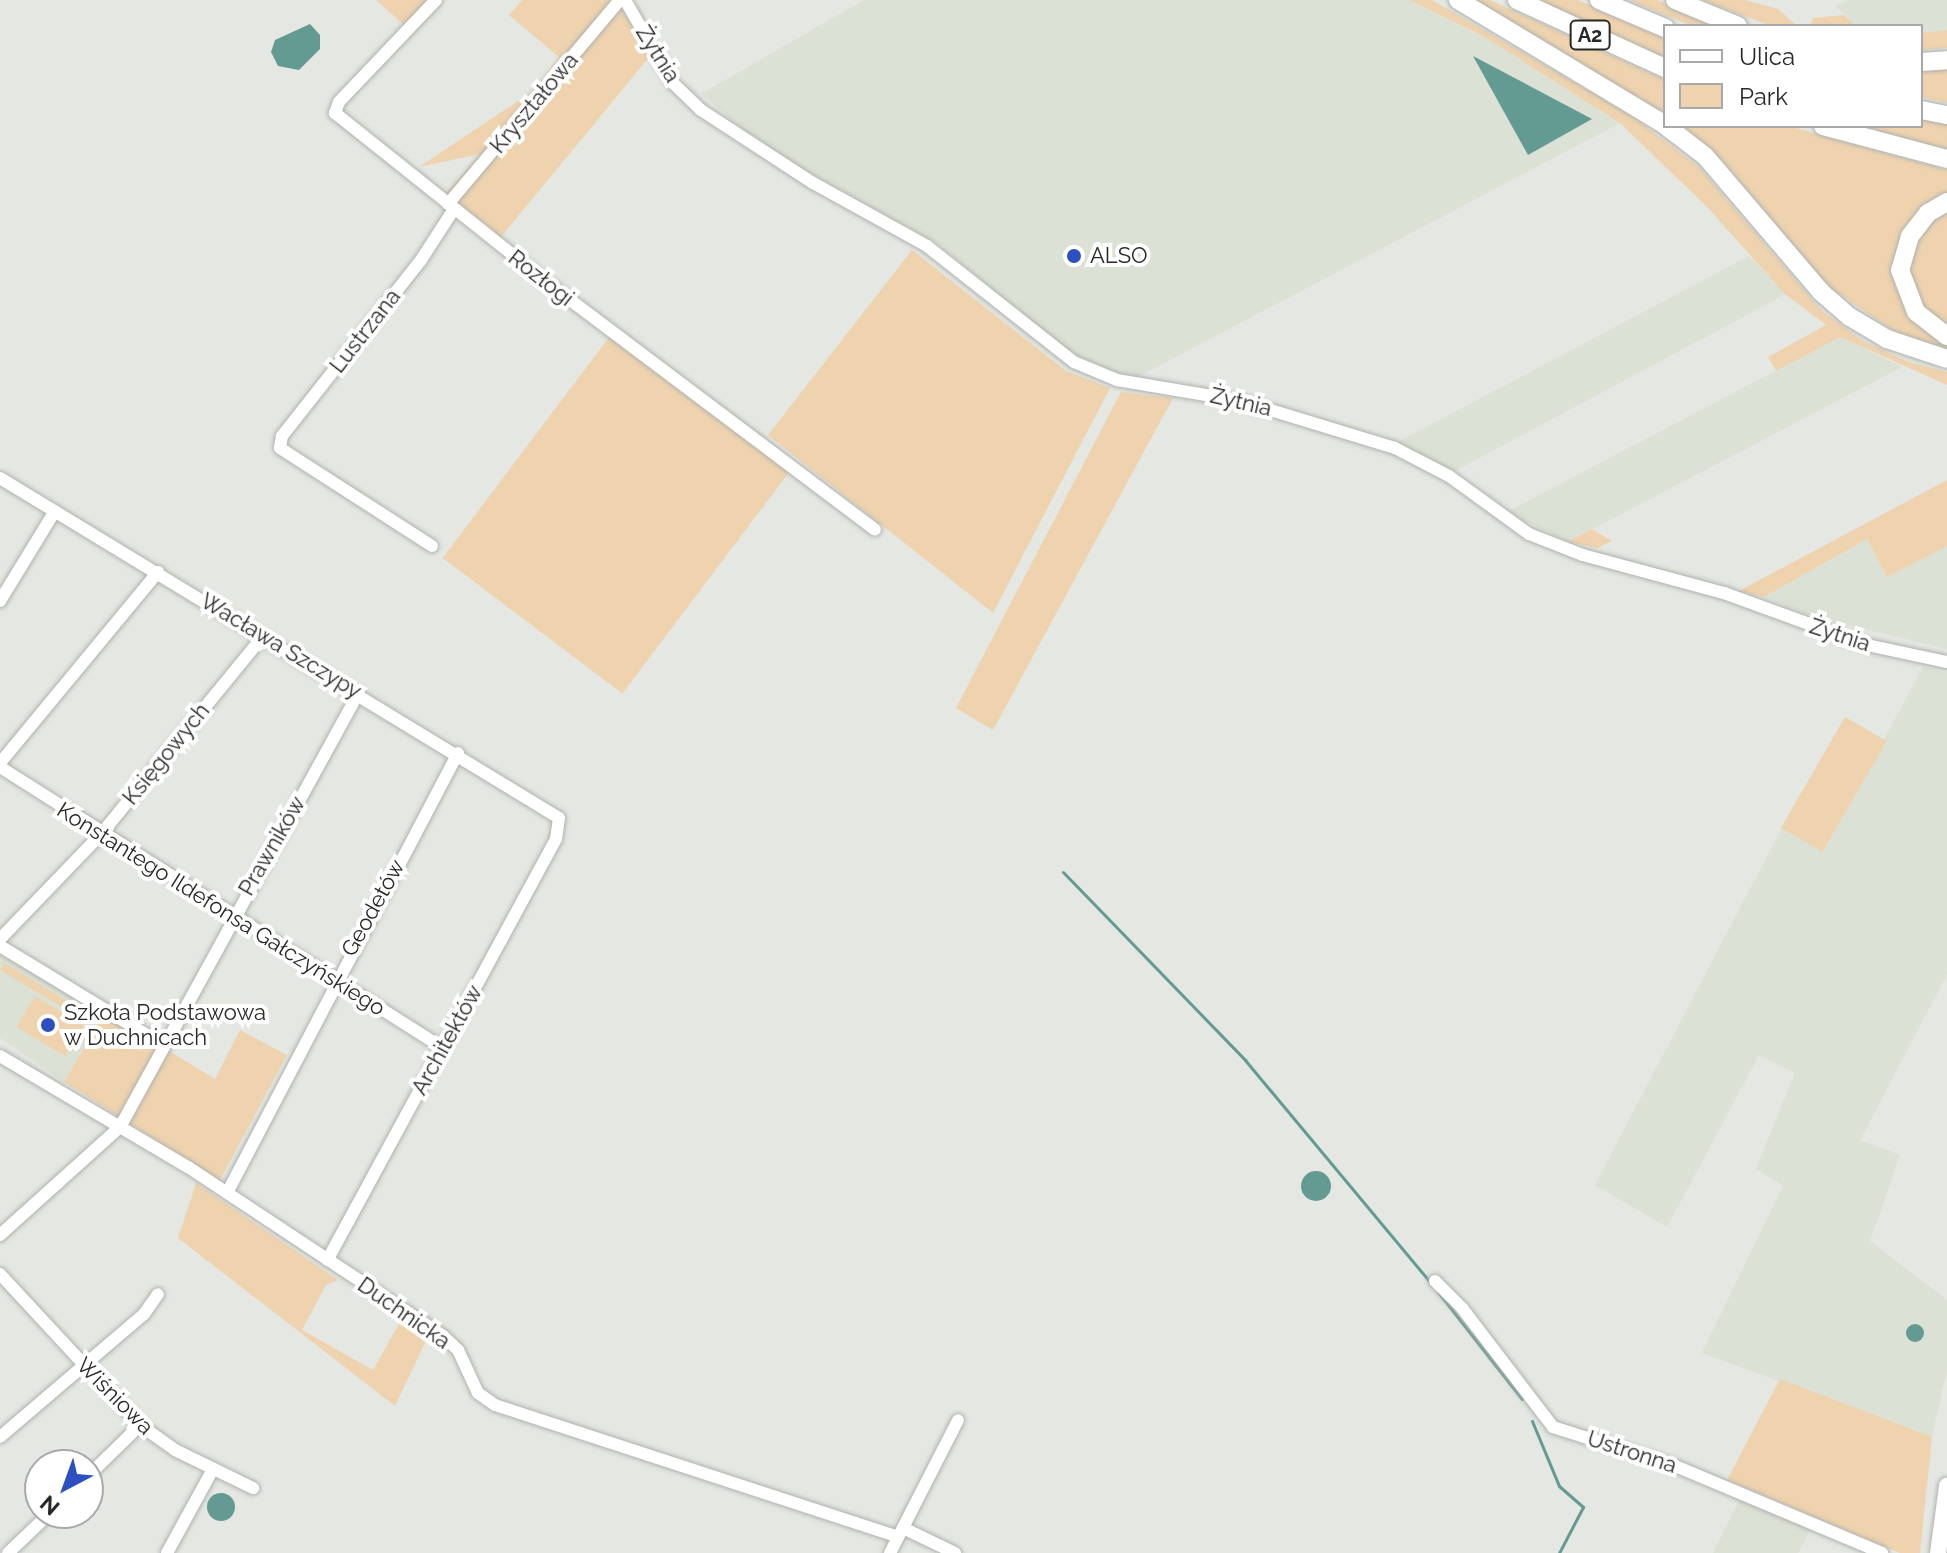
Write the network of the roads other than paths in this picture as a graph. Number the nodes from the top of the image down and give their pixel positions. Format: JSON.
{"nodes":[{"id":1,"x":436,"y":0,"type":"edge"},
{"id":2,"x":622,"y":0,"type":"edge"},
{"id":3,"x":1458,"y":0,"type":"edge"},
{"id":4,"x":1517,"y":0,"type":"edge"},
{"id":5,"x":1599,"y":0,"type":"edge"},
{"id":6,"x":1675,"y":0,"type":"edge"},
{"id":7,"x":1733,"y":24,"type":"edge"},
{"id":8,"x":1663,"y":27,"type":"edge"},
{"id":9,"x":1947,"y":60,"type":"edge"},
{"id":10,"x":1923,"y":62,"type":"edge"},
{"id":11,"x":1663,"y":67,"type":"edge"},
{"id":12,"x":1923,"y":110,"type":"edge"},
{"id":13,"x":1947,"y":115,"type":"edge"},
{"id":14,"x":1663,"y":124,"type":"edge"},
{"id":15,"x":1669,"y":128,"type":"edge"},
{"id":16,"x":1831,"y":128,"type":"edge"},
{"id":17,"x":1947,"y":159,"type":"edge"},
{"id":18,"x":1947,"y":202,"type":"edge"},
{"id":19,"x":451,"y":207,"type":"junction"},
{"id":20,"x":1947,"y":336,"type":"edge"},
{"id":21,"x":1947,"y":359,"type":"edge"},
{"id":22,"x":0,"y":478,"type":"edge"},
{"id":23,"x":55,"y":511,"type":"junction"},
{"id":24,"x":875,"y":530,"type":"dead end"},
{"id":25,"x":432,"y":546,"type":"dead end"},
{"id":26,"x":158,"y":572,"type":"junction"},
{"id":27,"x":0,"y":601,"type":"edge"},
{"id":28,"x":263,"y":636,"type":"junction"},
{"id":29,"x":1947,"y":662,"type":"edge"},
{"id":30,"x":359,"y":693,"type":"junction"},
{"id":31,"x":458,"y":753,"type":"junction"},
{"id":32,"x":0,"y":765,"type":"edge"},
{"id":33,"x":559,"y":818,"type":"joint"},
{"id":34,"x":102,"y":833,"type":"junction"},
{"id":35,"x":232,"y":918,"type":"junction"},
{"id":36,"x":0,"y":939,"type":"edge"},
{"id":37,"x":0,"y":946,"type":"edge"},
{"id":38,"x":333,"y":982,"type":"junction"},
{"id":39,"x":162,"y":1044,"type":"junction"},
{"id":40,"x":443,"y":1048,"type":"junction"},
{"id":41,"x":0,"y":1056,"type":"edge"},
{"id":42,"x":120,"y":1127,"type":"junction"},
{"id":43,"x":227,"y":1193,"type":"junction"},
{"id":44,"x":0,"y":1235,"type":"edge"},
{"id":45,"x":327,"y":1260,"type":"junction"},
{"id":46,"x":0,"y":1274,"type":"edge"},
{"id":47,"x":1435,"y":1281,"type":"dead end"},
{"id":48,"x":158,"y":1294,"type":"dead end"},
{"id":49,"x":83,"y":1366,"type":"junction"},
{"id":50,"x":958,"y":1420,"type":"dead end"},
{"id":51,"x":140,"y":1425,"type":"junction"},
{"id":52,"x":0,"y":1437,"type":"edge"},
{"id":53,"x":104,"y":1460,"type":"edge"},
{"id":54,"x":213,"y":1469,"type":"junction"},
{"id":55,"x":1947,"y":1486,"type":"edge"},
{"id":56,"x":253,"y":1488,"type":"dead end"},
{"id":57,"x":33,"y":1529,"type":"edge"},
{"id":58,"x":900,"y":1533,"type":"junction"},
{"id":59,"x":8,"y":1553,"type":"edge"},
{"id":60,"x":167,"y":1553,"type":"edge"},
{"id":61,"x":890,"y":1553,"type":"edge"},
{"id":62,"x":955,"y":1553,"type":"edge"},
{"id":63,"x":1882,"y":1553,"type":"edge"},
{"id":64,"x":1938,"y":1553,"type":"edge"}],
"edges":[{"from":1,"to":19,"type":"street","name":"Rozłogi"},
{"from":2,"to":19,"type":"street","name":"Kryształowa"},
{"from":2,"to":29,"type":"street","name":"Żytnia"},
{"from":3,"to":14,"type":"highway"},
{"from":4,"to":11,"type":"highway","number":"A2"},
{"from":5,"to":8,"type":"highway","number":"A2"},
{"from":6,"to":7,"type":"highway"},
{"from":9,"to":10,"type":"highway"},
{"from":12,"to":13,"type":"highway"},
{"from":15,"to":21,"type":"highway"},
{"from":16,"to":17,"type":"highway"},
{"from":18,"to":20,"type":"highway"},
{"from":19,"to":24,"type":"street","name":"Rozłogi"},
{"from":19,"to":25,"type":"street","name":"Lustrzana"},
{"from":22,"to":23,"type":"street","name":"Wacława Szczypy"},
{"from":23,"to":26,"type":"street","name":"Wacława Szczypy"},
{"from":23,"to":27,"type":"street"},
{"from":26,"to":28,"type":"street","name":"Wacława Szczypy"},
{"from":26,"to":32,"type":"street"},
{"from":28,"to":30,"type":"street","name":"Wacława Szczypy"},
{"from":28,"to":34,"type":"street","name":"Księgowych"},
{"from":30,"to":31,"type":"street","name":"Wacława Szczypy"},
{"from":30,"to":35,"type":"street","name":"Prawników"},
{"from":31,"to":33,"type":"street","name":"Wacława Szczypy"},
{"from":31,"to":38,"type":"street","name":"Geodetów"},
{"from":32,"to":34,"type":"street","name":"Konstantego Ildefonsa Gałczyńskiego"},
{"from":33,"to":40,"type":"street","name":"Architektów"},
{"from":34,"to":35,"type":"street","name":"Konstantego Ildefonsa Gałczyńskiego"},
{"from":34,"to":36,"type":"street","name":"Księgowych"},
{"from":35,"to":38,"type":"street","name":"Konstantego Ildefonsa Gałczyńskiego"},
{"from":35,"to":39,"type":"street","name":"Prawników"},
{"from":37,"to":39,"type":"street"},
{"from":38,"to":40,"type":"street","name":"Konstantego Ildefonsa Gałczyńskiego"},
{"from":38,"to":43,"type":"street","name":"Geodetów"},
{"from":39,"to":42,"type":"street","name":"Prawników"},
{"from":40,"to":45,"type":"street","name":"Architektów"},
{"from":41,"to":42,"type":"street","name":"Duchnicka"},
{"from":42,"to":43,"type":"street","name":"Duchnicka"},
{"from":42,"to":44,"type":"street"},
{"from":43,"to":45,"type":"street","name":"Duchnicka"},
{"from":45,"to":58,"type":"street","name":"Duchnicka"},
{"from":46,"to":49,"type":"street","name":"Wiśniowa"},
{"from":47,"to":63,"type":"street","name":"Ustronna"},
{"from":48,"to":49,"type":"street"},
{"from":49,"to":51,"type":"street","name":"Wiśniowa"},
{"from":49,"to":52,"type":"street"},
{"from":50,"to":58,"type":"street"},
{"from":51,"to":53,"type":"street"},
{"from":51,"to":54,"type":"street","name":"Wiśniowa"},
{"from":54,"to":56,"type":"street","name":"Wiśniowa"},
{"from":54,"to":60,"type":"street"},
{"from":55,"to":64,"type":"main road"},
{"from":57,"to":59,"type":"street"},
{"from":58,"to":61,"type":"street"},
{"from":58,"to":62,"type":"street","name":"Duchnicka"}]}
